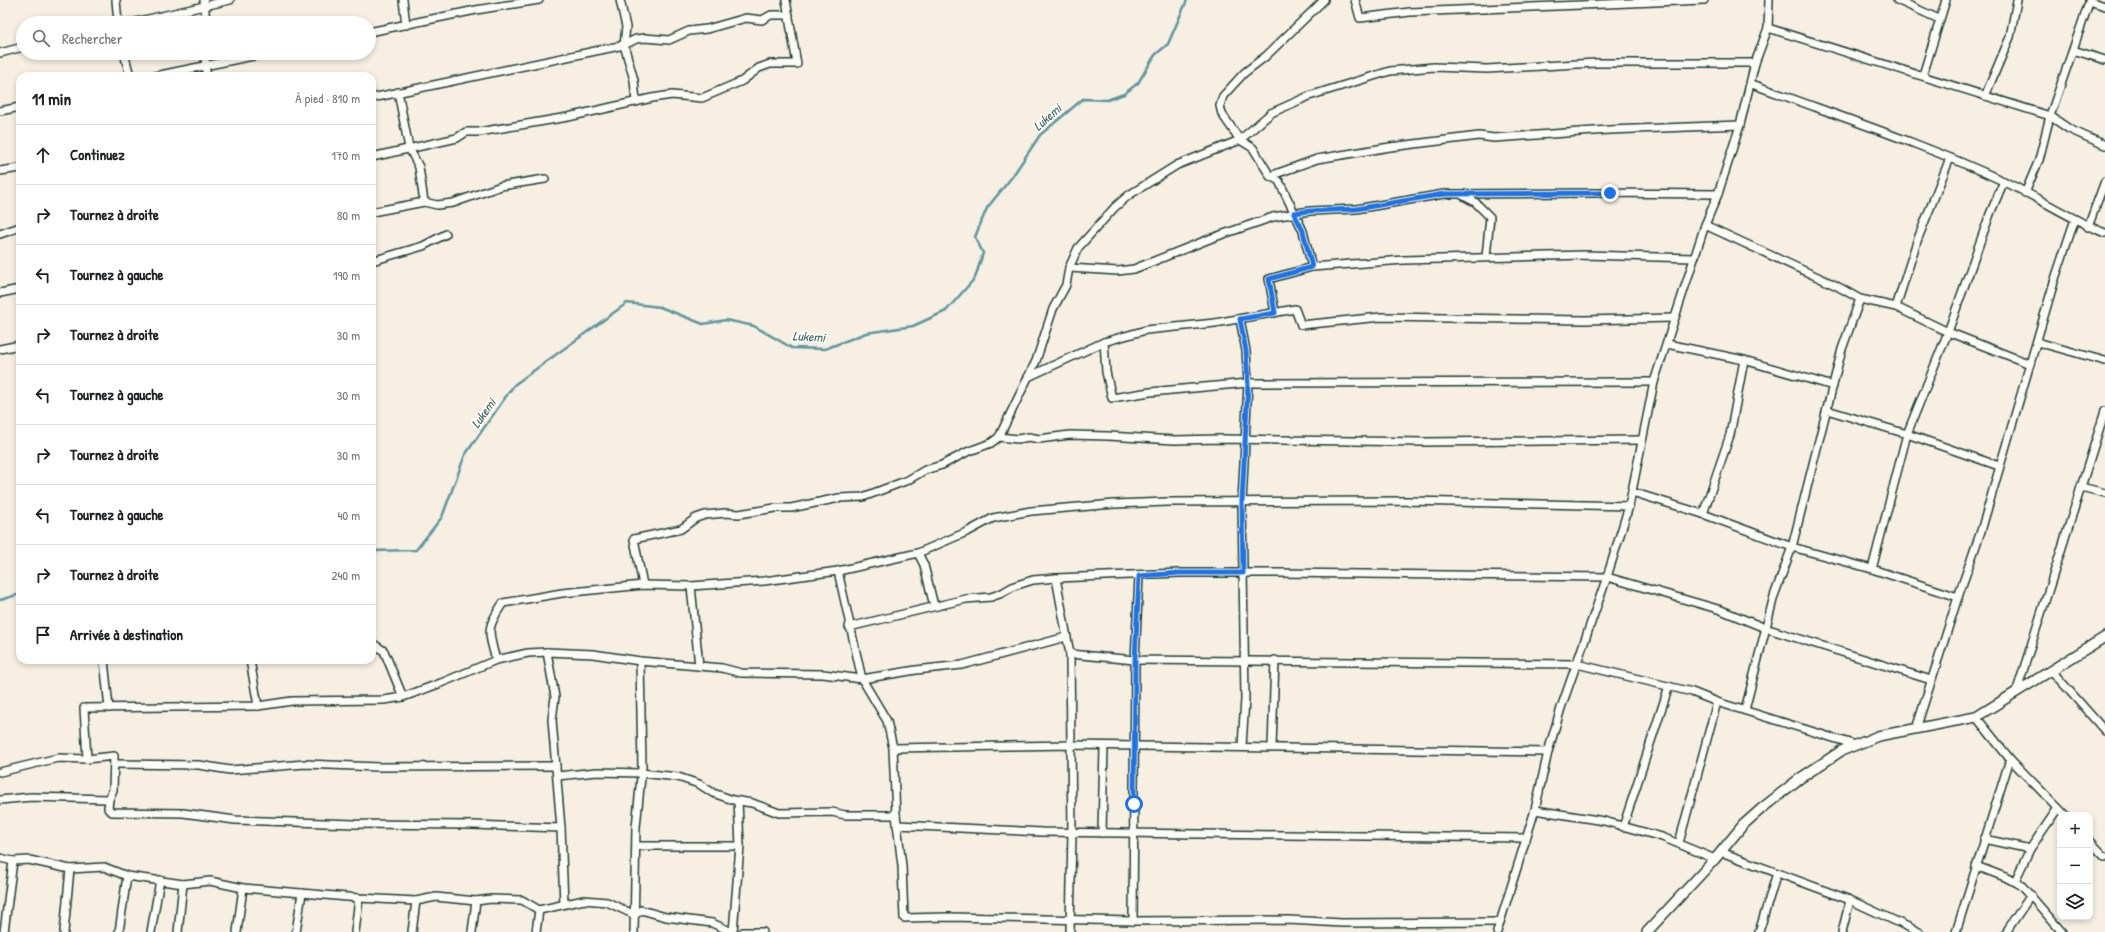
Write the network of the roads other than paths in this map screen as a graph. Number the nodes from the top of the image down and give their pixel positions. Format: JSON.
{"nodes":[{"id":1,"x":116,"y":0,"type":"edge"},
{"id":2,"x":230,"y":0,"type":"edge"},
{"id":3,"x":403,"y":0,"type":"edge"},
{"id":4,"x":539,"y":0,"type":"edge"},
{"id":5,"x":620,"y":0,"type":"edge"},
{"id":6,"x":786,"y":0,"type":"edge"},
{"id":7,"x":1324,"y":0,"type":"edge"},
{"id":8,"x":1355,"y":0,"type":"edge"},
{"id":9,"x":1704,"y":0,"type":"edge"},
{"id":10,"x":1769,"y":0,"type":"edge"},
{"id":11,"x":1897,"y":0,"type":"edge"},
{"id":12,"x":1946,"y":0,"type":"edge"},
{"id":13,"x":2017,"y":0,"type":"edge"},
{"id":14,"x":2089,"y":0,"type":"edge"},
{"id":15,"x":205,"y":2,"type":"edge"},
{"id":16,"x":2105,"y":6,"type":"edge"},
{"id":17,"x":789,"y":15,"type":"junction"},
{"id":18,"x":117,"y":16,"type":"edge"},
{"id":19,"x":156,"y":16,"type":"edge"},
{"id":20,"x":206,"y":16,"type":"edge"},
{"id":21,"x":1940,"y":19,"type":"junction"},
{"id":22,"x":406,"y":25,"type":"junction"},
{"id":23,"x":1768,"y":28,"type":"junction"},
{"id":24,"x":376,"y":31,"type":"edge"},
{"id":25,"x":624,"y":45,"type":"junction"},
{"id":26,"x":16,"y":49,"type":"edge"},
{"id":27,"x":2073,"y":50,"type":"junction"},
{"id":28,"x":0,"y":53,"type":"edge"},
{"id":29,"x":126,"y":60,"type":"edge"},
{"id":30,"x":205,"y":60,"type":"edge"},
{"id":31,"x":234,"y":60,"type":"edge"},
{"id":32,"x":2105,"y":60,"type":"edge"},
{"id":33,"x":1755,"y":63,"type":"junction"},
{"id":34,"x":205,"y":66,"type":"junction"},
{"id":35,"x":129,"y":72,"type":"edge"},
{"id":36,"x":175,"y":72,"type":"edge"},
{"id":37,"x":206,"y":72,"type":"edge"},
{"id":38,"x":1923,"y":75,"type":"junction"},
{"id":39,"x":1752,"y":84,"type":"junction"},
{"id":40,"x":398,"y":92,"type":"junction"},
{"id":41,"x":1985,"y":96,"type":"junction"},
{"id":42,"x":376,"y":97,"type":"edge"},
{"id":43,"x":636,"y":102,"type":"junction"},
{"id":44,"x":16,"y":108,"type":"edge"},
{"id":45,"x":0,"y":111,"type":"edge"},
{"id":46,"x":2050,"y":116,"type":"junction"},
{"id":47,"x":1740,"y":125,"type":"junction"},
{"id":48,"x":1240,"y":140,"type":"junction"},
{"id":49,"x":2105,"y":145,"type":"edge"},
{"id":50,"x":409,"y":148,"type":"junction"},
{"id":51,"x":376,"y":156,"type":"edge"},
{"id":52,"x":1950,"y":158,"type":"junction"},
{"id":53,"x":16,"y":169,"type":"edge"},
{"id":54,"x":0,"y":171,"type":"edge"},
{"id":55,"x":1270,"y":176,"type":"junction"},
{"id":56,"x":545,"y":179,"type":"dead end"},
{"id":57,"x":2004,"y":181,"type":"junction"},
{"id":58,"x":2105,"y":181,"type":"edge"},
{"id":59,"x":2025,"y":193,"type":"junction"},
{"id":60,"x":1718,"y":194,"type":"junction"},
{"id":61,"x":1462,"y":195,"type":"junction"},
{"id":62,"x":424,"y":202,"type":"junction"},
{"id":63,"x":376,"y":211,"type":"edge"},
{"id":64,"x":1294,"y":213,"type":"junction"},
{"id":65,"x":2075,"y":219,"type":"junction"},
{"id":66,"x":1705,"y":225,"type":"junction"},
{"id":67,"x":2088,"y":227,"type":"junction"},
{"id":68,"x":16,"y":229,"type":"edge"},
{"id":69,"x":0,"y":234,"type":"edge"},
{"id":70,"x":446,"y":234,"type":"dead end"},
{"id":71,"x":2105,"y":234,"type":"edge"},
{"id":72,"x":1486,"y":257,"type":"junction"},
{"id":73,"x":1694,"y":258,"type":"junction"},
{"id":74,"x":376,"y":260,"type":"edge"},
{"id":75,"x":1312,"y":267,"type":"junction"},
{"id":76,"x":1069,"y":268,"type":"junction"},
{"id":77,"x":16,"y":290,"type":"edge"},
{"id":78,"x":0,"y":293,"type":"edge"},
{"id":79,"x":1860,"y":299,"type":"junction"},
{"id":80,"x":1896,"y":307,"type":"junction"},
{"id":81,"x":1275,"y":313,"type":"junction"},
{"id":82,"x":1674,"y":318,"type":"junction"},
{"id":83,"x":1240,"y":319,"type":"junction"},
{"id":84,"x":1948,"y":332,"type":"junction"},
{"id":85,"x":1104,"y":342,"type":"junction"},
{"id":86,"x":2037,"y":342,"type":"junction"},
{"id":87,"x":1667,"y":344,"type":"junction"},
{"id":88,"x":16,"y":346,"type":"edge"},
{"id":89,"x":0,"y":349,"type":"edge"},
{"id":90,"x":1744,"y":360,"type":"junction"},
{"id":91,"x":2105,"y":361,"type":"edge"},
{"id":92,"x":2030,"y":364,"type":"junction"},
{"id":93,"x":1028,"y":377,"type":"junction"},
{"id":94,"x":1654,"y":382,"type":"junction"},
{"id":95,"x":1248,"y":384,"type":"junction"},
{"id":96,"x":1833,"y":386,"type":"junction"},
{"id":97,"x":1826,"y":410,"type":"junction"},
{"id":98,"x":2105,"y":411,"type":"edge"},
{"id":99,"x":1907,"y":434,"type":"junction"},
{"id":100,"x":998,"y":437,"type":"junction"},
{"id":101,"x":1246,"y":440,"type":"junction"},
{"id":102,"x":1642,"y":440,"type":"junction"},
{"id":103,"x":1999,"y":466,"type":"junction"},
{"id":104,"x":2080,"y":487,"type":"junction"},
{"id":105,"x":1632,"y":492,"type":"junction"},
{"id":106,"x":2105,"y":493,"type":"edge"},
{"id":107,"x":1242,"y":502,"type":"junction"},
{"id":108,"x":1629,"y":506,"type":"junction"},
{"id":109,"x":1703,"y":514,"type":"junction"},
{"id":110,"x":1792,"y":547,"type":"junction"},
{"id":111,"x":918,"y":553,"type":"junction"},
{"id":112,"x":1872,"y":569,"type":"junction"},
{"id":113,"x":838,"y":571,"type":"junction"},
{"id":114,"x":1243,"y":573,"type":"junction"},
{"id":115,"x":1139,"y":576,"type":"junction"},
{"id":116,"x":1607,"y":577,"type":"junction"},
{"id":117,"x":1056,"y":578,"type":"junction"},
{"id":118,"x":643,"y":584,"type":"junction"},
{"id":119,"x":691,"y":586,"type":"junction"},
{"id":120,"x":1958,"y":597,"type":"junction"},
{"id":121,"x":934,"y":606,"type":"junction"},
{"id":122,"x":849,"y":627,"type":"junction"},
{"id":123,"x":1765,"y":628,"type":"junction"},
{"id":124,"x":1066,"y":637,"type":"junction"},
{"id":125,"x":2105,"y":637,"type":"edge"},
{"id":126,"x":376,"y":646,"type":"edge"},
{"id":127,"x":547,"y":652,"type":"junction"},
{"id":128,"x":1070,"y":654,"type":"junction"},
{"id":129,"x":496,"y":660,"type":"junction"},
{"id":130,"x":1135,"y":660,"type":"junction"},
{"id":131,"x":1244,"y":660,"type":"junction"},
{"id":132,"x":1275,"y":660,"type":"junction"},
{"id":133,"x":640,"y":661,"type":"junction"},
{"id":134,"x":104,"y":664,"type":"edge"},
{"id":135,"x":251,"y":664,"type":"edge"},
{"id":136,"x":1578,"y":664,"type":"junction"},
{"id":137,"x":699,"y":666,"type":"junction"},
{"id":138,"x":2051,"y":670,"type":"junction"},
{"id":139,"x":862,"y":679,"type":"junction"},
{"id":140,"x":1931,"y":680,"type":"junction"},
{"id":141,"x":1669,"y":686,"type":"junction"},
{"id":142,"x":2017,"y":690,"type":"junction"},
{"id":143,"x":403,"y":697,"type":"junction"},
{"id":144,"x":1717,"y":702,"type":"junction"},
{"id":145,"x":258,"y":706,"type":"junction"},
{"id":146,"x":109,"y":708,"type":"junction"},
{"id":147,"x":1745,"y":710,"type":"junction"},
{"id":148,"x":1976,"y":717,"type":"junction"},
{"id":149,"x":1916,"y":729,"type":"junction"},
{"id":150,"x":2105,"y":732,"type":"edge"},
{"id":151,"x":1856,"y":744,"type":"junction"},
{"id":152,"x":1071,"y":745,"type":"junction"},
{"id":153,"x":1242,"y":746,"type":"junction"},
{"id":154,"x":1104,"y":747,"type":"junction"},
{"id":155,"x":1135,"y":747,"type":"junction"},
{"id":156,"x":893,"y":748,"type":"junction"},
{"id":157,"x":1272,"y":748,"type":"junction"},
{"id":158,"x":1548,"y":752,"type":"junction"},
{"id":159,"x":88,"y":759,"type":"junction"},
{"id":160,"x":2010,"y":759,"type":"junction"},
{"id":161,"x":115,"y":764,"type":"junction"},
{"id":162,"x":556,"y":766,"type":"junction"},
{"id":163,"x":0,"y":772,"type":"edge"},
{"id":164,"x":641,"y":773,"type":"junction"},
{"id":165,"x":556,"y":776,"type":"junction"},
{"id":166,"x":0,"y":800,"type":"edge"},
{"id":167,"x":108,"y":800,"type":"junction"},
{"id":168,"x":738,"y":801,"type":"junction"},
{"id":169,"x":2058,"y":808,"type":"junction"},
{"id":170,"x":1535,"y":810,"type":"junction"},
{"id":171,"x":2062,"y":812,"type":"edge"},
{"id":172,"x":896,"y":815,"type":"junction"},
{"id":173,"x":897,"y":825,"type":"junction"},
{"id":174,"x":1623,"y":827,"type":"junction"},
{"id":175,"x":561,"y":828,"type":"junction"},
{"id":176,"x":1072,"y":832,"type":"junction"},
{"id":177,"x":1102,"y":833,"type":"junction"},
{"id":178,"x":1133,"y":833,"type":"junction"},
{"id":179,"x":1525,"y":838,"type":"junction"},
{"id":180,"x":1984,"y":839,"type":"junction"},
{"id":181,"x":1679,"y":843,"type":"junction"},
{"id":182,"x":2093,"y":844,"type":"edge"},
{"id":183,"x":637,"y":846,"type":"junction"},
{"id":184,"x":740,"y":846,"type":"junction"},
{"id":185,"x":2030,"y":849,"type":"junction"},
{"id":186,"x":1718,"y":856,"type":"junction"},
{"id":187,"x":2105,"y":857,"type":"edge"},
{"id":188,"x":0,"y":858,"type":"edge"},
{"id":189,"x":13,"y":861,"type":"junction"},
{"id":190,"x":1976,"y":866,"type":"junction"},
{"id":191,"x":70,"y":869,"type":"junction"},
{"id":192,"x":1777,"y":873,"type":"junction"},
{"id":193,"x":127,"y":876,"type":"junction"},
{"id":194,"x":160,"y":880,"type":"junction"},
{"id":195,"x":2015,"y":881,"type":"junction"},
{"id":196,"x":183,"y":884,"type":"junction"},
{"id":197,"x":243,"y":888,"type":"junction"},
{"id":198,"x":302,"y":892,"type":"junction"},
{"id":199,"x":2031,"y":895,"type":"junction"},
{"id":200,"x":359,"y":898,"type":"junction"},
{"id":201,"x":1850,"y":900,"type":"junction"},
{"id":202,"x":416,"y":901,"type":"junction"},
{"id":203,"x":476,"y":901,"type":"junction"},
{"id":204,"x":564,"y":904,"type":"junction"},
{"id":205,"x":539,"y":910,"type":"junction"},
{"id":206,"x":635,"y":915,"type":"junction"},
{"id":207,"x":1069,"y":920,"type":"junction"},
{"id":208,"x":1133,"y":921,"type":"junction"},
{"id":209,"x":1499,"y":922,"type":"junction"},
{"id":210,"x":1903,"y":929,"type":"edge"},
{"id":211,"x":4,"y":932,"type":"edge"},
{"id":212,"x":64,"y":932,"type":"edge"},
{"id":213,"x":119,"y":932,"type":"edge"},
{"id":214,"x":151,"y":932,"type":"edge"},
{"id":215,"x":178,"y":932,"type":"edge"},
{"id":216,"x":237,"y":932,"type":"edge"},
{"id":217,"x":296,"y":932,"type":"edge"},
{"id":218,"x":355,"y":932,"type":"edge"},
{"id":219,"x":412,"y":932,"type":"edge"},
{"id":220,"x":472,"y":932,"type":"edge"},
{"id":221,"x":536,"y":932,"type":"edge"},
{"id":222,"x":634,"y":932,"type":"edge"},
{"id":223,"x":733,"y":932,"type":"edge"},
{"id":224,"x":743,"y":932,"type":"edge"},
{"id":225,"x":763,"y":932,"type":"edge"},
{"id":226,"x":1070,"y":932,"type":"edge"},
{"id":227,"x":1497,"y":932,"type":"edge"},
{"id":228,"x":1647,"y":932,"type":"edge"},
{"id":229,"x":1759,"y":932,"type":"edge"},
{"id":230,"x":1842,"y":932,"type":"edge"},
{"id":231,"x":1919,"y":932,"type":"edge"},
{"id":232,"x":1957,"y":932,"type":"edge"},
{"id":233,"x":2006,"y":932,"type":"edge"},
{"id":234,"x":2062,"y":932,"type":"edge"}],
"edges":[{"from":1,"to":18,"type":"street"},
{"from":2,"to":15,"type":"street"},
{"from":3,"to":22,"type":"street"},
{"from":4,"to":22,"type":"street"},
{"from":5,"to":25,"type":"street"},
{"from":6,"to":17,"type":"street"},
{"from":7,"to":48,"type":"street"},
{"from":8,"to":9,"type":"street"},
{"from":10,"to":23,"type":"street"},
{"from":11,"to":21,"type":"street"},
{"from":12,"to":21,"type":"street"},
{"from":13,"to":41,"type":"street"},
{"from":14,"to":16,"type":"street"},
{"from":14,"to":27,"type":"street"},
{"from":15,"to":19,"type":"street"},
{"from":15,"to":20,"type":"street"},
{"from":17,"to":25,"type":"street"},
{"from":17,"to":43,"type":"street"},
{"from":21,"to":38,"type":"street"},
{"from":22,"to":24,"type":"street"},
{"from":23,"to":33,"type":"street"},
{"from":23,"to":38,"type":"street"},
{"from":25,"to":40,"type":"street"},
{"from":25,"to":43,"type":"street"},
{"from":26,"to":28,"type":"street"},
{"from":27,"to":32,"type":"street"},
{"from":27,"to":46,"type":"street"},
{"from":29,"to":35,"type":"street"},
{"from":30,"to":34,"type":"street"},
{"from":31,"to":34,"type":"street"},
{"from":33,"to":39,"type":"street"},
{"from":33,"to":48,"type":"street"},
{"from":34,"to":36,"type":"street"},
{"from":34,"to":37,"type":"street"},
{"from":38,"to":41,"type":"street"},
{"from":39,"to":47,"type":"street"},
{"from":39,"to":52,"type":"street"},
{"from":40,"to":42,"type":"street"},
{"from":40,"to":50,"type":"street"},
{"from":41,"to":46,"type":"street"},
{"from":43,"to":50,"type":"street"},
{"from":44,"to":45,"type":"street"},
{"from":46,"to":49,"type":"street"},
{"from":46,"to":59,"type":"street"},
{"from":47,"to":55,"type":"street"},
{"from":47,"to":60,"type":"street"},
{"from":48,"to":55,"type":"street"},
{"from":48,"to":76,"type":"street"},
{"from":50,"to":51,"type":"street"},
{"from":50,"to":62,"type":"street"},
{"from":52,"to":57,"type":"street"},
{"from":52,"to":80,"type":"street"},
{"from":53,"to":54,"type":"street"},
{"from":55,"to":64,"type":"street"},
{"from":56,"to":62,"type":"street"},
{"from":57,"to":59,"type":"street"},
{"from":57,"to":84,"type":"street"},
{"from":58,"to":67,"type":"street"},
{"from":59,"to":65,"type":"street"},
{"from":60,"to":61,"type":"street"},
{"from":60,"to":66,"type":"street"},
{"from":61,"to":64,"type":"street"},
{"from":61,"to":72,"type":"street"},
{"from":62,"to":63,"type":"street"},
{"from":64,"to":75,"type":"street"},
{"from":64,"to":76,"type":"street"},
{"from":65,"to":67,"type":"street"},
{"from":65,"to":86,"type":"street"},
{"from":66,"to":73,"type":"street"},
{"from":66,"to":79,"type":"street"},
{"from":67,"to":71,"type":"street"},
{"from":68,"to":69,"type":"street"},
{"from":70,"to":74,"type":"street"},
{"from":72,"to":73,"type":"street"},
{"from":72,"to":75,"type":"street"},
{"from":73,"to":82,"type":"street"},
{"from":75,"to":81,"type":"street"},
{"from":76,"to":93,"type":"street"},
{"from":77,"to":78,"type":"street"},
{"from":79,"to":80,"type":"street"},
{"from":79,"to":96,"type":"street"},
{"from":80,"to":84,"type":"street"},
{"from":81,"to":82,"type":"street"},
{"from":81,"to":83,"type":"street"},
{"from":82,"to":87,"type":"street"},
{"from":83,"to":85,"type":"street"},
{"from":83,"to":95,"type":"street"},
{"from":84,"to":92,"type":"street"},
{"from":84,"to":99,"type":"street"},
{"from":85,"to":93,"type":"street"},
{"from":85,"to":95,"type":"street"},
{"from":86,"to":91,"type":"street"},
{"from":86,"to":92,"type":"street"},
{"from":87,"to":90,"type":"street"},
{"from":87,"to":94,"type":"street"},
{"from":88,"to":89,"type":"street"},
{"from":90,"to":96,"type":"street"},
{"from":90,"to":109,"type":"street"},
{"from":92,"to":103,"type":"street"},
{"from":93,"to":100,"type":"street"},
{"from":94,"to":95,"type":"street"},
{"from":94,"to":102,"type":"street"},
{"from":95,"to":101,"type":"street"},
{"from":96,"to":97,"type":"street"},
{"from":97,"to":99,"type":"street"},
{"from":97,"to":110,"type":"street"},
{"from":98,"to":104,"type":"street"},
{"from":99,"to":103,"type":"street"},
{"from":99,"to":112,"type":"street"},
{"from":100,"to":101,"type":"street"},
{"from":100,"to":118,"type":"street"},
{"from":101,"to":102,"type":"street"},
{"from":101,"to":107,"type":"street"},
{"from":102,"to":105,"type":"street"},
{"from":103,"to":120,"type":"street"},
{"from":104,"to":106,"type":"street"},
{"from":104,"to":142,"type":"street"},
{"from":105,"to":108,"type":"street"},
{"from":105,"to":109,"type":"street"},
{"from":107,"to":108,"type":"street"},
{"from":107,"to":111,"type":"street"},
{"from":107,"to":114,"type":"street"},
{"from":108,"to":116,"type":"street"},
{"from":109,"to":110,"type":"street"},
{"from":110,"to":112,"type":"street"},
{"from":110,"to":123,"type":"street"},
{"from":111,"to":113,"type":"street"},
{"from":111,"to":121,"type":"street"},
{"from":112,"to":120,"type":"street"},
{"from":113,"to":119,"type":"street"},
{"from":113,"to":122,"type":"street"},
{"from":114,"to":115,"type":"street"},
{"from":114,"to":116,"type":"street"},
{"from":114,"to":131,"type":"street"},
{"from":115,"to":117,"type":"street"},
{"from":115,"to":130,"type":"street"},
{"from":116,"to":123,"type":"street"},
{"from":116,"to":136,"type":"street"},
{"from":117,"to":121,"type":"street"},
{"from":117,"to":124,"type":"street"},
{"from":118,"to":119,"type":"street"},
{"from":118,"to":129,"type":"street"},
{"from":119,"to":137,"type":"street"},
{"from":120,"to":140,"type":"street"},
{"from":121,"to":122,"type":"street"},
{"from":122,"to":139,"type":"street"},
{"from":123,"to":140,"type":"street"},
{"from":123,"to":147,"type":"street"},
{"from":124,"to":128,"type":"street"},
{"from":124,"to":139,"type":"street"},
{"from":125,"to":138,"type":"street"},
{"from":126,"to":143,"type":"street"},
{"from":127,"to":129,"type":"street"},
{"from":127,"to":133,"type":"street"},
{"from":127,"to":162,"type":"street"},
{"from":128,"to":130,"type":"street"},
{"from":128,"to":152,"type":"street"},
{"from":129,"to":143,"type":"street"},
{"from":130,"to":131,"type":"street"},
{"from":130,"to":155,"type":"street"},
{"from":131,"to":132,"type":"street"},
{"from":131,"to":153,"type":"street"},
{"from":132,"to":136,"type":"street"},
{"from":132,"to":157,"type":"street"},
{"from":133,"to":137,"type":"street"},
{"from":133,"to":164,"type":"street"},
{"from":134,"to":146,"type":"street"},
{"from":135,"to":145,"type":"street"},
{"from":136,"to":141,"type":"street"},
{"from":136,"to":158,"type":"street"},
{"from":137,"to":139,"type":"street"},
{"from":138,"to":142,"type":"street"},
{"from":138,"to":150,"type":"street"},
{"from":139,"to":156,"type":"street"},
{"from":140,"to":149,"type":"street"},
{"from":141,"to":144,"type":"street"},
{"from":141,"to":174,"type":"street"},
{"from":142,"to":148,"type":"street"},
{"from":143,"to":145,"type":"street"},
{"from":144,"to":147,"type":"street"},
{"from":144,"to":181,"type":"street"},
{"from":145,"to":146,"type":"street"},
{"from":146,"to":159,"type":"street"},
{"from":147,"to":151,"type":"street"},
{"from":148,"to":149,"type":"street"},
{"from":148,"to":160,"type":"street"},
{"from":149,"to":151,"type":"street"},
{"from":151,"to":186,"type":"street"},
{"from":152,"to":154,"type":"street"},
{"from":152,"to":156,"type":"street"},
{"from":152,"to":176,"type":"street"},
{"from":153,"to":155,"type":"street"},
{"from":153,"to":157,"type":"street"},
{"from":154,"to":155,"type":"street"},
{"from":154,"to":177,"type":"street"},
{"from":155,"to":178,"type":"street"},
{"from":156,"to":172,"type":"street"},
{"from":157,"to":158,"type":"street"},
{"from":158,"to":170,"type":"street"},
{"from":159,"to":161,"type":"street"},
{"from":159,"to":163,"type":"street"},
{"from":160,"to":169,"type":"street"},
{"from":160,"to":180,"type":"street"},
{"from":161,"to":162,"type":"street"},
{"from":161,"to":167,"type":"street"},
{"from":162,"to":165,"type":"street"},
{"from":164,"to":165,"type":"street"},
{"from":164,"to":168,"type":"street"},
{"from":164,"to":183,"type":"street"},
{"from":165,"to":175,"type":"street"},
{"from":166,"to":167,"type":"street"},
{"from":167,"to":175,"type":"street"},
{"from":168,"to":172,"type":"street"},
{"from":168,"to":184,"type":"street"},
{"from":169,"to":171,"type":"street"},
{"from":169,"to":185,"type":"street"},
{"from":170,"to":174,"type":"street"},
{"from":170,"to":179,"type":"street"},
{"from":172,"to":173,"type":"street"},
{"from":173,"to":176,"type":"street"},
{"from":173,"to":207,"type":"street"},
{"from":174,"to":181,"type":"street"},
{"from":175,"to":204,"type":"street"},
{"from":176,"to":177,"type":"street"},
{"from":176,"to":207,"type":"street"},
{"from":177,"to":178,"type":"street"},
{"from":178,"to":179,"type":"street"},
{"from":178,"to":208,"type":"street"},
{"from":179,"to":209,"type":"street"},
{"from":180,"to":185,"type":"street"},
{"from":180,"to":190,"type":"street"},
{"from":181,"to":186,"type":"street"},
{"from":182,"to":187,"type":"street"},
{"from":183,"to":184,"type":"street"},
{"from":183,"to":206,"type":"street"},
{"from":184,"to":223,"type":"street"},
{"from":185,"to":195,"type":"street"},
{"from":186,"to":192,"type":"street"},
{"from":186,"to":228,"type":"street"},
{"from":188,"to":189,"type":"street"},
{"from":189,"to":191,"type":"street"},
{"from":189,"to":211,"type":"street"},
{"from":190,"to":195,"type":"street"},
{"from":190,"to":232,"type":"street"},
{"from":191,"to":193,"type":"street"},
{"from":191,"to":212,"type":"street"},
{"from":192,"to":201,"type":"street"},
{"from":192,"to":229,"type":"street"},
{"from":193,"to":194,"type":"street"},
{"from":193,"to":213,"type":"street"},
{"from":194,"to":196,"type":"street"},
{"from":194,"to":214,"type":"street"},
{"from":195,"to":199,"type":"street"},
{"from":196,"to":197,"type":"street"},
{"from":196,"to":215,"type":"street"},
{"from":197,"to":198,"type":"street"},
{"from":197,"to":216,"type":"street"},
{"from":198,"to":200,"type":"street"},
{"from":198,"to":217,"type":"street"},
{"from":199,"to":233,"type":"street"},
{"from":199,"to":234,"type":"street"},
{"from":200,"to":202,"type":"street"},
{"from":200,"to":218,"type":"street"},
{"from":201,"to":210,"type":"street"},
{"from":201,"to":230,"type":"street"},
{"from":202,"to":203,"type":"street"},
{"from":202,"to":219,"type":"street"},
{"from":203,"to":205,"type":"street"},
{"from":203,"to":220,"type":"street"},
{"from":204,"to":205,"type":"street"},
{"from":204,"to":206,"type":"street"},
{"from":205,"to":221,"type":"street"},
{"from":206,"to":222,"type":"street"},
{"from":206,"to":223,"type":"street"},
{"from":207,"to":208,"type":"street"},
{"from":207,"to":226,"type":"street"},
{"from":208,"to":209,"type":"street"},
{"from":209,"to":227,"type":"street"},
{"from":210,"to":231,"type":"street"},
{"from":224,"to":225,"type":"street"}]}
